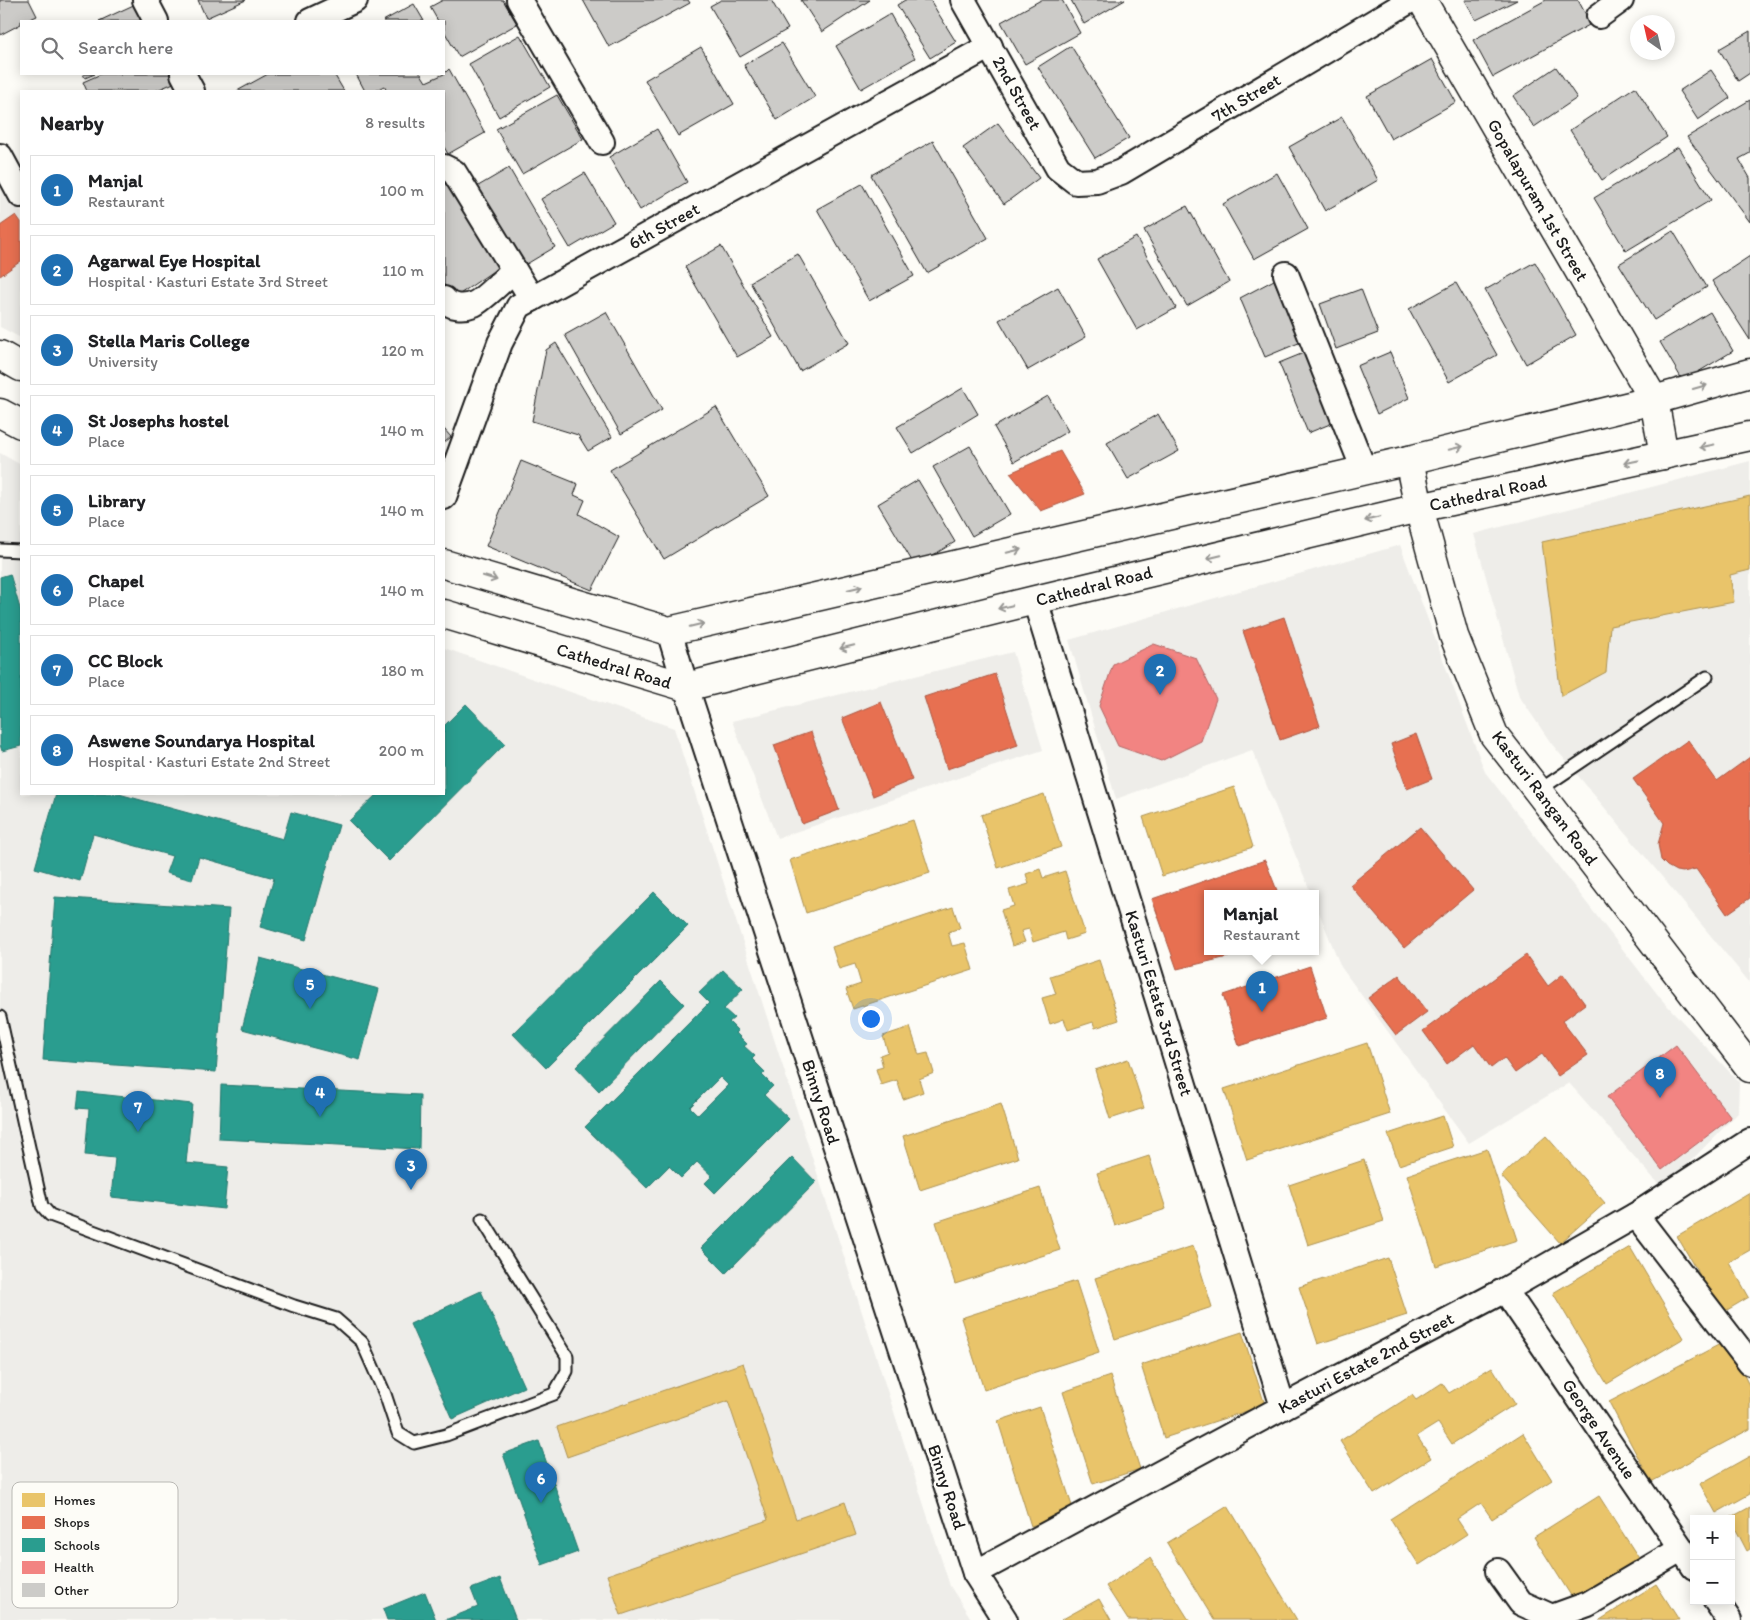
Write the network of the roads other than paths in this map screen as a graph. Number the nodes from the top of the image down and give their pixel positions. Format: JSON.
{"nodes":[{"id":1,"x":145,"y":0,"type":"edge"},
{"id":2,"x":355,"y":0,"type":"edge"},
{"id":3,"x":519,"y":0,"type":"edge"},
{"id":4,"x":963,"y":0,"type":"edge"},
{"id":5,"x":1411,"y":0,"type":"edge"},
{"id":6,"x":1422,"y":0,"type":"edge"},
{"id":7,"x":1622,"y":0,"type":"edge"},
{"id":8,"x":1599,"y":16,"type":"dead end"},
{"id":9,"x":155,"y":20,"type":"edge"},
{"id":10,"x":312,"y":20,"type":"edge"},
{"id":11,"x":990,"y":46,"type":"junction"},
{"id":12,"x":602,"y":142,"type":"dead end"},
{"id":13,"x":0,"y":156,"type":"edge"},
{"id":14,"x":445,"y":168,"type":"edge"},
{"id":15,"x":1076,"y":182,"type":"joint"},
{"id":16,"x":20,"y":193,"type":"edge"},
{"id":17,"x":514,"y":270,"type":"junction"},
{"id":18,"x":1286,"y":274,"type":"dead end"},
{"id":19,"x":532,"y":299,"type":"junction"},
{"id":20,"x":445,"y":300,"type":"edge"},
{"id":21,"x":0,"y":355,"type":"edge"},
{"id":22,"x":20,"y":366,"type":"edge"},
{"id":23,"x":1750,"y":373,"type":"edge"},
{"id":24,"x":1654,"y":400,"type":"junction"},
{"id":25,"x":0,"y":413,"type":"edge"},
{"id":26,"x":20,"y":423,"type":"edge"},
{"id":27,"x":1750,"y":436,"type":"edge"},
{"id":28,"x":1664,"y":455,"type":"junction"},
{"id":29,"x":1409,"y":460,"type":"junction"},
{"id":30,"x":1364,"y":470,"type":"junction"},
{"id":31,"x":445,"y":494,"type":"edge"},
{"id":32,"x":1419,"y":508,"type":"junction"},
{"id":33,"x":0,"y":550,"type":"edge"},
{"id":34,"x":20,"y":551,"type":"edge"},
{"id":35,"x":445,"y":564,"type":"edge"},
{"id":36,"x":1035,"y":600,"type":"junction"},
{"id":37,"x":445,"y":614,"type":"edge"},
{"id":38,"x":669,"y":631,"type":"junction"},
{"id":39,"x":1707,"y":677,"type":"dead end"},
{"id":40,"x":686,"y":687,"type":"junction"},
{"id":41,"x":1538,"y":791,"type":"junction"},
{"id":42,"x":0,"y":1017,"type":"edge"},
{"id":43,"x":1750,"y":1068,"type":"edge"},
{"id":44,"x":1750,"y":1141,"type":"edge"},
{"id":45,"x":1636,"y":1215,"type":"junction"},
{"id":46,"x":482,"y":1219,"type":"dead end"},
{"id":47,"x":1505,"y":1290,"type":"junction"},
{"id":48,"x":1750,"y":1363,"type":"edge"},
{"id":49,"x":1283,"y":1407,"type":"junction"},
{"id":50,"x":1688,"y":1558,"type":"edge"},
{"id":51,"x":1498,"y":1571,"type":"dead end"},
{"id":52,"x":975,"y":1573,"type":"junction"},
{"id":53,"x":1719,"y":1605,"type":"edge"},
{"id":54,"x":1005,"y":1620,"type":"edge"},
{"id":55,"x":1729,"y":1620,"type":"edge"}],
"edges":[{"from":1,"to":9,"type":"street"},
{"from":2,"to":10,"type":"street"},
{"from":3,"to":12,"type":"street"},
{"from":4,"to":11,"type":"street","name":"2nd Street"},
{"from":5,"to":15,"type":"street","name":"7th Street"},
{"from":6,"to":24,"type":"main road","name":"Gopalapuram 1st Street"},
{"from":7,"to":8,"type":"street"},
{"from":11,"to":15,"type":"street","name":"2nd Street"},
{"from":11,"to":19,"type":"street","name":"6th Street"},
{"from":13,"to":16,"type":"street"},
{"from":14,"to":17,"type":"street"},
{"from":17,"to":19,"type":"street"},
{"from":17,"to":20,"type":"street"},
{"from":18,"to":30,"type":"street"},
{"from":19,"to":31,"type":"street","name":"6th Street"},
{"from":21,"to":22,"type":"main road"},
{"from":24,"to":23,"type":"main road","one_way":true},
{"from":24,"to":28,"type":"main road","name":"Gopalapuram 1st Street"},
{"from":29,"to":24,"type":"main road","one_way":true},
{"from":25,"to":26,"type":"main road"},
{"from":27,"to":28,"type":"main road","name":"Cathedral Road","one_way":true},
{"from":28,"to":32,"type":"main road","name":"Cathedral Road","one_way":true},
{"from":29,"to":30,"type":"main road"},
{"from":29,"to":32,"type":"main road","name":"Kasturi Rangan Road"},
{"from":38,"to":30,"type":"main road","one_way":true},
{"from":32,"to":36,"type":"main road","name":"Cathedral Road","one_way":true},
{"from":32,"to":41,"type":"main road","name":"Kasturi Rangan Road"},
{"from":33,"to":34,"type":"lane"},
{"from":35,"to":38,"type":"main road","one_way":true},
{"from":36,"to":40,"type":"main road","name":"Cathedral Road","one_way":true},
{"from":36,"to":49,"type":"street","name":"Kasturi Estate 3rd Street"},
{"from":37,"to":40,"type":"main road","name":"Cathedral Road"},
{"from":38,"to":40,"type":"street","name":"Binny Road"},
{"from":39,"to":41,"type":"lane"},
{"from":40,"to":52,"type":"street","name":"Binny Road"},
{"from":41,"to":43,"type":"main road","name":"Kasturi Rangan Road"},
{"from":42,"to":46,"type":"lane"},
{"from":44,"to":45,"type":"street","name":"Kasturi Estate 2nd Street"},
{"from":45,"to":47,"type":"street","name":"Kasturi Estate 2nd Street"},
{"from":45,"to":48,"type":"street"},
{"from":47,"to":49,"type":"street","name":"Kasturi Estate 2nd Street"},
{"from":47,"to":50,"type":"street","name":"George Avenue"},
{"from":49,"to":52,"type":"street","name":"Kasturi Estate 2nd Street"},
{"from":50,"to":51,"type":"street"},
{"from":52,"to":54,"type":"street","name":"Binny Road"},
{"from":53,"to":55,"type":"street"}]}
